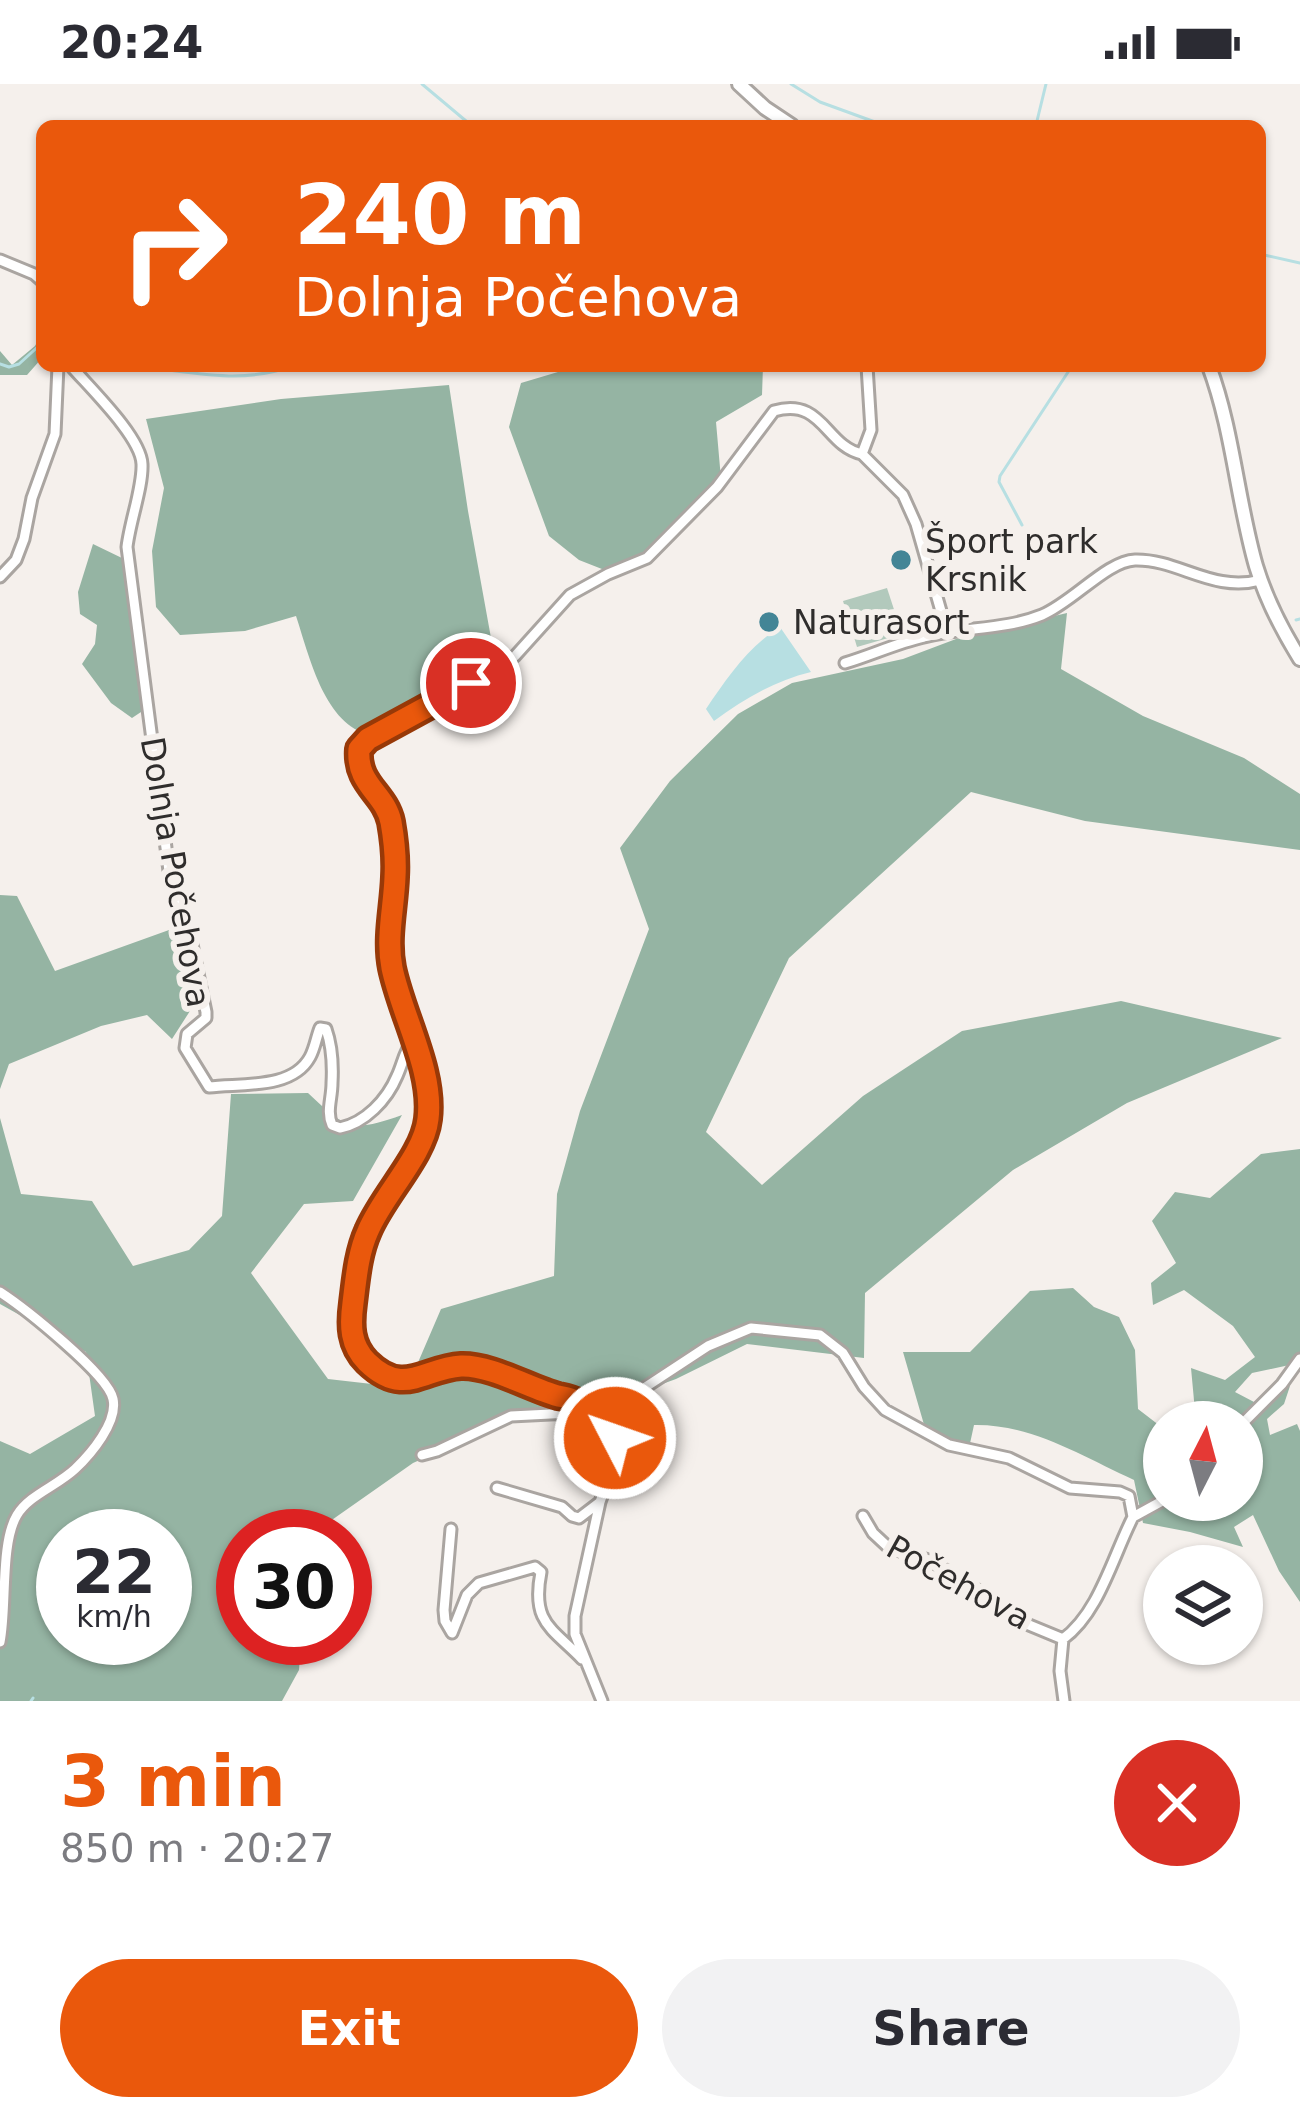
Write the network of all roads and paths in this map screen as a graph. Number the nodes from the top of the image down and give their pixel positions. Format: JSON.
{"nodes":[{"id":1,"x":739,"y":84,"type":"edge"},
{"id":2,"x":783,"y":120,"type":"edge"},
{"id":3,"x":0,"y":260,"type":"edge"},
{"id":4,"x":36,"y":276,"type":"edge"},
{"id":5,"x":58,"y":372,"type":"edge"},
{"id":6,"x":76,"y":372,"type":"edge"},
{"id":7,"x":867,"y":372,"type":"edge"},
{"id":8,"x":1211,"y":372,"type":"edge"},
{"id":9,"x":862,"y":454,"type":"junction"},
{"id":10,"x":0,"y":578,"type":"edge"},
{"id":11,"x":1261,"y":580,"type":"junction"},
{"id":12,"x":947,"y":632,"type":"junction"},
{"id":13,"x":1300,"y":658,"type":"edge"},
{"id":14,"x":845,"y":663,"type":"dead end"},
{"id":15,"x":413,"y":1040,"type":"junction"},
{"id":16,"x":0,"y":1292,"type":"edge"},
{"id":17,"x":1300,"y":1359,"type":"edge"},
{"id":18,"x":1263,"y":1403,"type":"edge"},
{"id":19,"x":590,"y":1412,"type":"junction"},
{"id":20,"x":422,"y":1454,"type":"dead end"},
{"id":21,"x":497,"y":1488,"type":"dead end"},
{"id":22,"x":600,"y":1502,"type":"junction"},
{"id":23,"x":1143,"y":1513,"type":"edge"},
{"id":24,"x":863,"y":1516,"type":"dead end"},
{"id":25,"x":1133,"y":1516,"type":"junction"},
{"id":26,"x":451,"y":1529,"type":"dead end"},
{"id":27,"x":1063,"y":1640,"type":"junction"},
{"id":28,"x":0,"y":1642,"type":"edge"},
{"id":29,"x":589,"y":1669,"type":"junction"},
{"id":30,"x":602,"y":1701,"type":"edge"},
{"id":31,"x":1064,"y":1701,"type":"edge"}],
"edges":[{"from":1,"to":2,"type":"main road"},
{"from":3,"to":4,"type":"street"},
{"from":5,"to":10,"type":"street"},
{"from":6,"to":15,"type":"street","name":"Dolnja Počehova"},
{"from":7,"to":9,"type":"street"},
{"from":8,"to":11,"type":"main road"},
{"from":9,"to":12,"type":"street"},
{"from":9,"to":15,"type":"street"},
{"from":11,"to":12,"type":"street"},
{"from":11,"to":13,"type":"main road"},
{"from":12,"to":14,"type":"street"},
{"from":15,"to":19,"type":"street"},
{"from":16,"to":28,"type":"street"},
{"from":17,"to":18,"type":"street"},
{"from":19,"to":20,"type":"street"},
{"from":19,"to":22,"type":"street"},
{"from":19,"to":25,"type":"street"},
{"from":21,"to":22,"type":"street"},
{"from":22,"to":29,"type":"street"},
{"from":23,"to":25,"type":"street"},
{"from":24,"to":27,"type":"street","name":"Počehova"},
{"from":25,"to":27,"type":"street","name":"Počehova"},
{"from":26,"to":29,"type":"street"},
{"from":27,"to":31,"type":"street","name":"Počehova"},
{"from":29,"to":30,"type":"street"}]}
